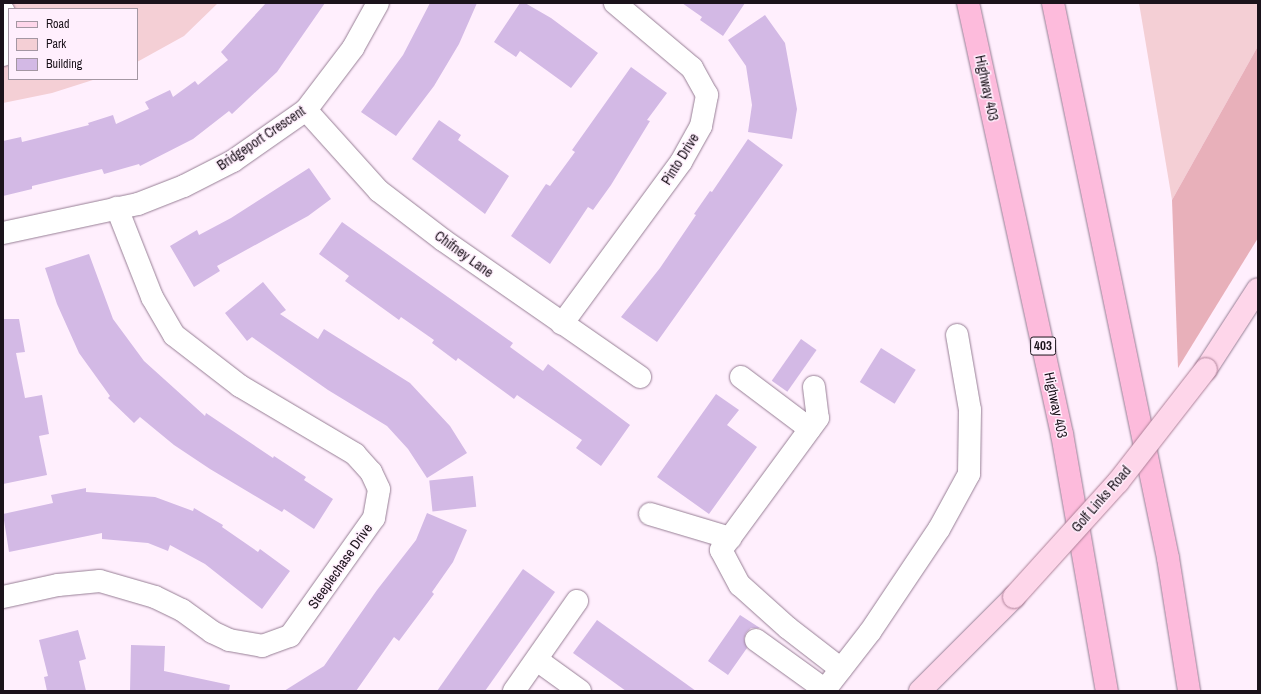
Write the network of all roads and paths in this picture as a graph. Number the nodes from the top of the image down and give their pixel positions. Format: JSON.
{"nodes":[{"id":1,"x":378,"y":3,"type":"edge"},
{"id":2,"x":968,"y":3,"type":"edge"},
{"id":3,"x":1053,"y":3,"type":"edge"},
{"id":4,"x":621,"y":4,"type":"edge"},
{"id":5,"x":3,"y":10,"type":"edge"},
{"id":6,"x":8,"y":22,"type":"edge"},
{"id":7,"x":8,"y":42,"type":"edge"},
{"id":8,"x":3,"y":55,"type":"edge"},
{"id":9,"x":306,"y":110,"type":"junction"},
{"id":10,"x":118,"y":208,"type":"junction"},
{"id":11,"x":3,"y":233,"type":"edge"},
{"id":12,"x":1258,"y":289,"type":"edge"},
{"id":13,"x":562,"y":324,"type":"junction"},
{"id":14,"x":957,"y":335,"type":"dead end"},
{"id":15,"x":640,"y":377,"type":"dead end"},
{"id":16,"x":741,"y":377,"type":"dead end"},
{"id":17,"x":814,"y":387,"type":"dead end"},
{"id":18,"x":810,"y":429,"type":"junction"},
{"id":19,"x":650,"y":514,"type":"dead end"},
{"id":20,"x":730,"y":538,"type":"junction"},
{"id":21,"x":3,"y":597,"type":"edge"},
{"id":22,"x":577,"y":601,"type":"dead end"},
{"id":23,"x":756,"y":640,"type":"dead end"},
{"id":24,"x":537,"y":660,"type":"junction"},
{"id":25,"x":841,"y":669,"type":"junction"},
{"id":26,"x":824,"y":690,"type":"edge"},
{"id":27,"x":514,"y":691,"type":"edge"},
{"id":28,"x":580,"y":691,"type":"edge"},
{"id":29,"x":920,"y":691,"type":"edge"},
{"id":30,"x":1107,"y":691,"type":"edge"},
{"id":31,"x":1189,"y":691,"type":"edge"}],
"edges":[{"from":1,"to":9,"type":"street","name":"Bridgeport Crescent"},
{"from":2,"to":30,"type":"highway","name":"Highway 403","number":"403"},
{"from":3,"to":31,"type":"highway"},
{"from":4,"to":13,"type":"street","name":"Pinto Drive"},
{"from":5,"to":6,"type":"street"},
{"from":7,"to":8,"type":"street"},
{"from":9,"to":10,"type":"street","name":"Bridgeport Crescent"},
{"from":9,"to":13,"type":"street","name":"Chifney Lane"},
{"from":10,"to":11,"type":"street","name":"Bridgeport Crescent"},
{"from":10,"to":21,"type":"street","name":"Steeplechase Drive"},
{"from":12,"to":29,"type":"main road","name":"Golf Links Road","bridge":true},
{"from":13,"to":15,"type":"street","name":"Chifney Lane"},
{"from":14,"to":25,"type":"street"},
{"from":16,"to":18,"type":"street"},
{"from":17,"to":18,"type":"street"},
{"from":18,"to":20,"type":"street"},
{"from":19,"to":20,"type":"street"},
{"from":20,"to":25,"type":"street"},
{"from":22,"to":24,"type":"street"},
{"from":23,"to":26,"type":"street"},
{"from":24,"to":27,"type":"street"},
{"from":24,"to":28,"type":"street"},
{"from":25,"to":26,"type":"street"}]}
